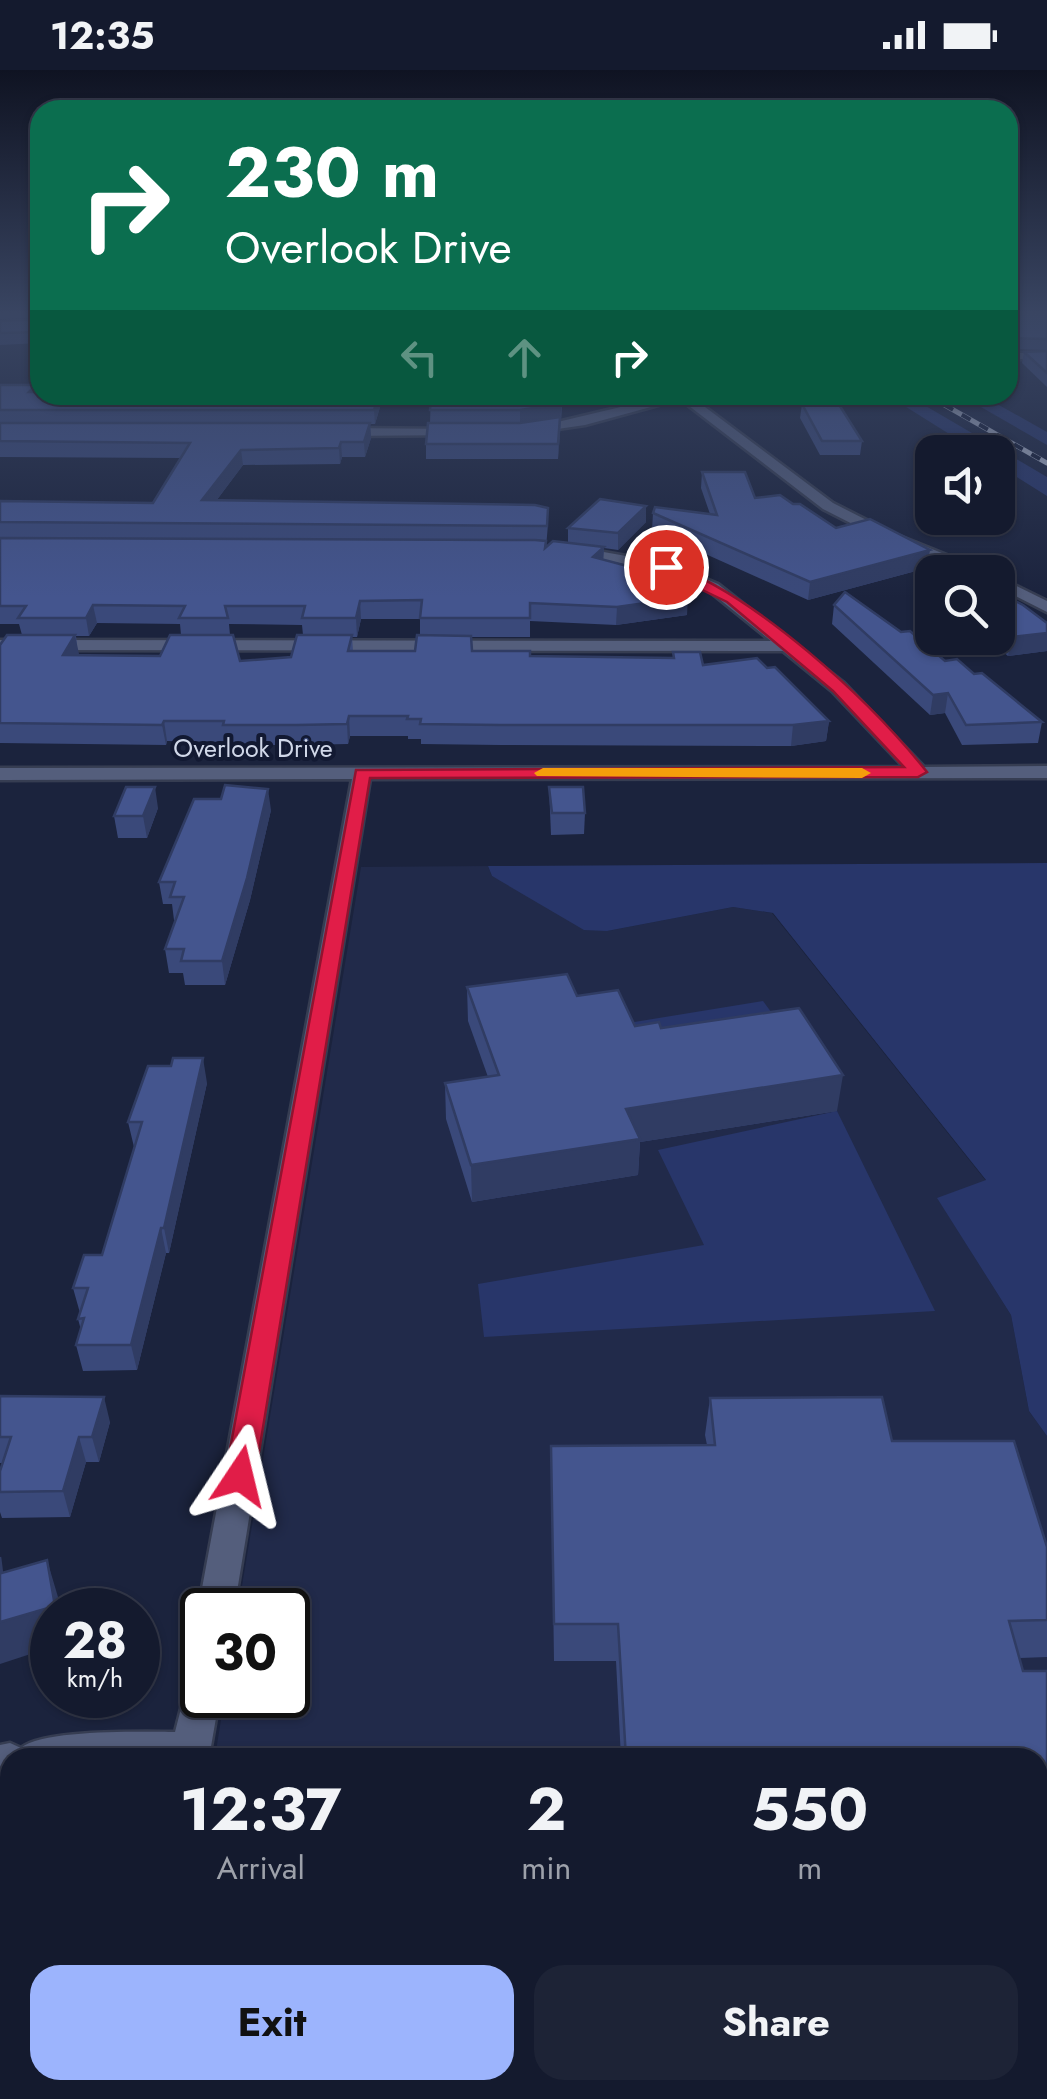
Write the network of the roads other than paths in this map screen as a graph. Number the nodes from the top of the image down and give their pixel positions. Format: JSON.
{"nodes":[{"id":1,"x":637,"y":408,"type":"edge"},
{"id":2,"x":700,"y":408,"type":"edge"},
{"id":3,"x":520,"y":431,"type":"edge"},
{"id":4,"x":324,"y":432,"type":"edge"},
{"id":5,"x":468,"y":433,"type":"edge"},
{"id":6,"x":549,"y":549,"type":"edge"},
{"id":7,"x":937,"y":555,"type":"edge"},
{"id":8,"x":1015,"y":590,"type":"edge"},
{"id":9,"x":1047,"y":607,"type":"edge"},
{"id":10,"x":0,"y":646,"type":"edge"},
{"id":11,"x":788,"y":646,"type":"junction"},
{"id":12,"x":918,"y":772,"type":"junction"},
{"id":13,"x":1047,"y":772,"type":"edge"},
{"id":14,"x":362,"y":773,"type":"junction"},
{"id":15,"x":0,"y":774,"type":"edge"},
{"id":16,"x":220,"y":1588,"type":"edge"},
{"id":17,"x":197,"y":1718,"type":"edge"},
{"id":18,"x":192,"y":1748,"type":"edge"}],
"edges":[{"from":1,"to":3,"type":"street"},
{"from":2,"to":7,"type":"street"},
{"from":4,"to":5,"type":"street"},
{"from":6,"to":11,"type":"street"},
{"from":8,"to":9,"type":"street"},
{"from":10,"to":11,"type":"street"},
{"from":11,"to":12,"type":"street"},
{"from":12,"to":13,"type":"street","name":"Overlook Drive"},
{"from":12,"to":14,"type":"street","name":"Overlook Drive"},
{"from":14,"to":15,"type":"street","name":"Overlook Drive"},
{"from":14,"to":16,"type":"street"},
{"from":17,"to":18,"type":"street"}]}
